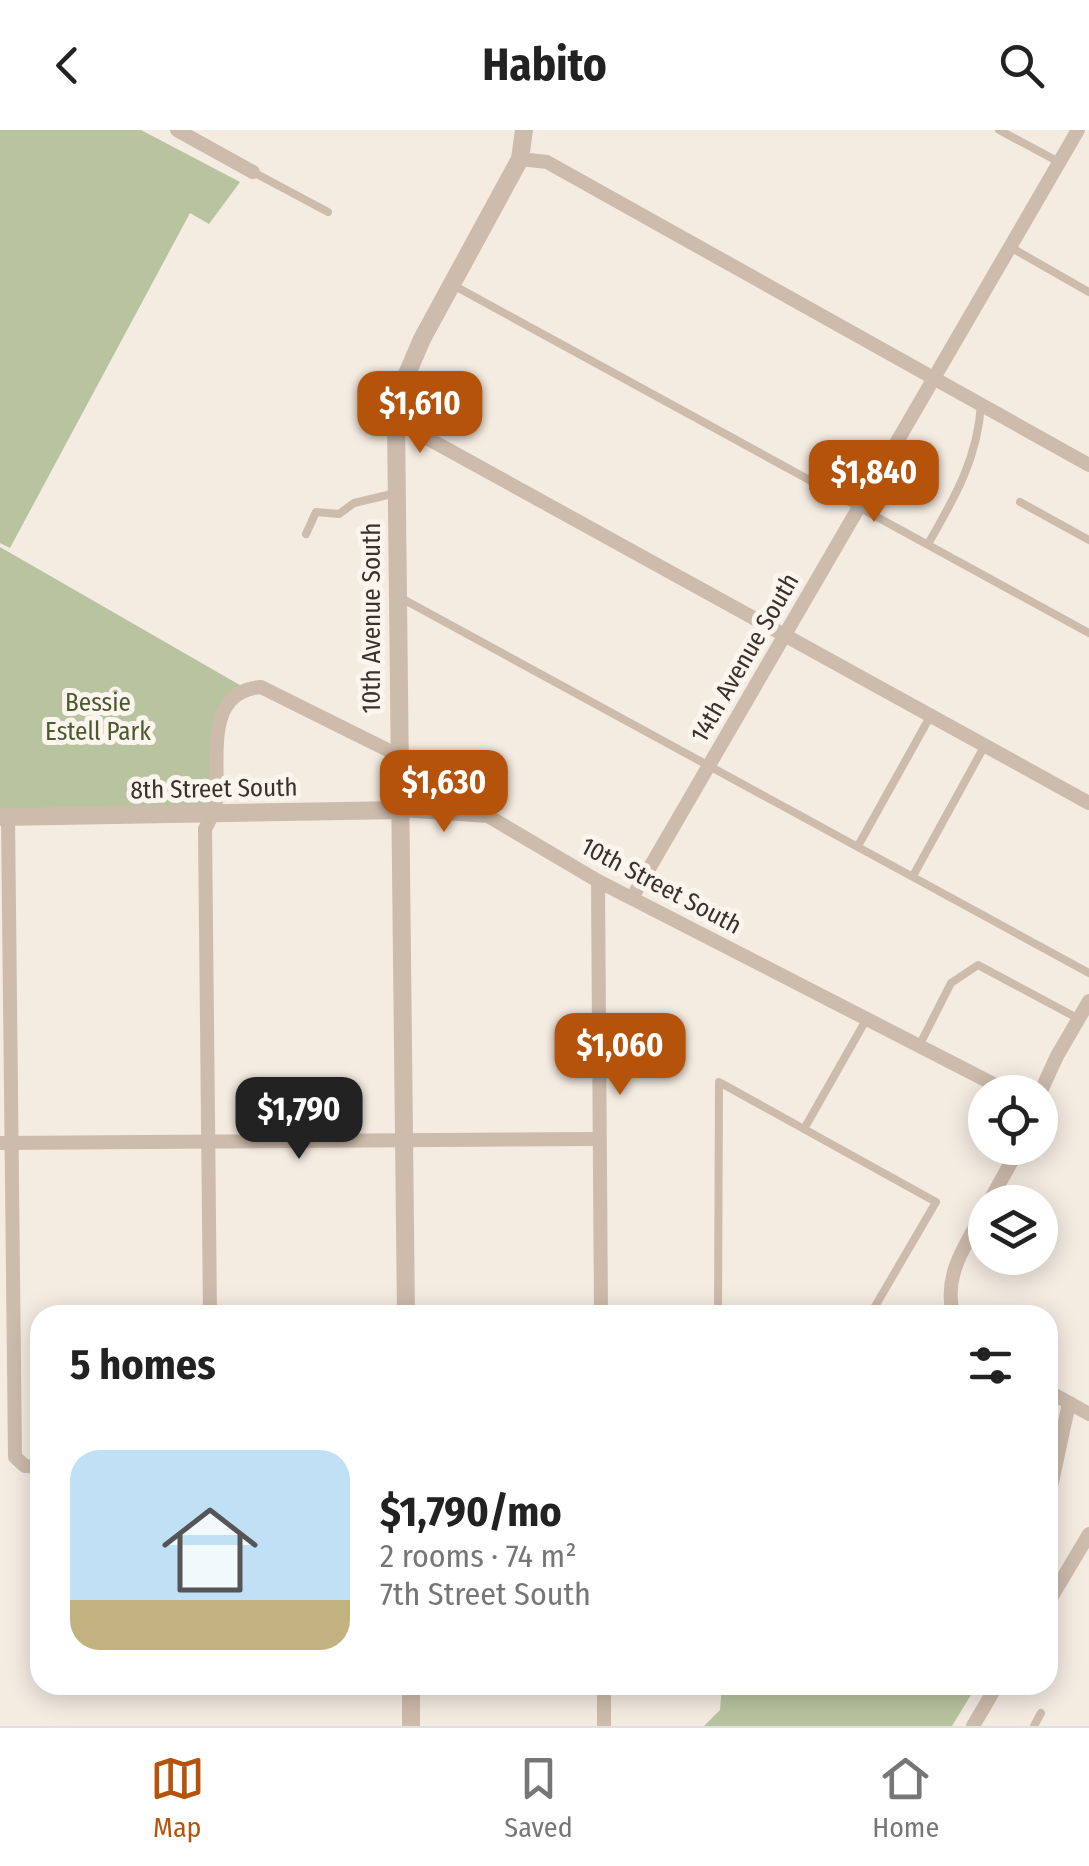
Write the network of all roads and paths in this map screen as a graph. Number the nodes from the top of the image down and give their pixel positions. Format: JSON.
{"nodes":[{"id":1,"x":176,"y":130,"type":"edge"},
{"id":2,"x":524,"y":130,"type":"edge"},
{"id":3,"x":999,"y":130,"type":"edge"},
{"id":4,"x":1080,"y":130,"type":"edge"},
{"id":5,"x":1089,"y":134,"type":"edge"},
{"id":6,"x":520,"y":159,"type":"junction"},
{"id":7,"x":1059,"y":162,"type":"junction"},
{"id":8,"x":253,"y":172,"type":"joint"},
{"id":9,"x":328,"y":212,"type":"dead end"},
{"id":10,"x":1010,"y":247,"type":"junction"},
{"id":11,"x":452,"y":285,"type":"junction"},
{"id":12,"x":1089,"y":292,"type":"edge"},
{"id":13,"x":935,"y":378,"type":"junction"},
{"id":14,"x":982,"y":404,"type":"junction"},
{"id":15,"x":396,"y":421,"type":"junction"},
{"id":16,"x":1089,"y":464,"type":"edge"},
{"id":17,"x":396,"y":493,"type":"junction"},
{"id":18,"x":1020,"y":502,"type":"dead end"},
{"id":19,"x":860,"y":506,"type":"junction"},
{"id":20,"x":306,"y":534,"type":"dead end"},
{"id":21,"x":1089,"y":540,"type":"edge"},
{"id":22,"x":928,"y":544,"type":"junction"},
{"id":23,"x":396,"y":595,"type":"junction"},
{"id":24,"x":1089,"y":633,"type":"edge"},
{"id":25,"x":785,"y":634,"type":"junction"},
{"id":26,"x":931,"y":715,"type":"junction"},
{"id":27,"x":985,"y":745,"type":"junction"},
{"id":28,"x":397,"y":756,"type":"junction"},
{"id":29,"x":710,"y":764,"type":"junction"},
{"id":30,"x":1089,"y":803,"type":"edge"},
{"id":31,"x":401,"y":810,"type":"junction"},
{"id":32,"x":213,"y":815,"type":"junction"},
{"id":33,"x":488,"y":816,"type":"junction"},
{"id":34,"x":4,"y":817,"type":"edge"},
{"id":35,"x":858,"y":846,"type":"junction"},
{"id":36,"x":913,"y":876,"type":"junction"},
{"id":37,"x":598,"y":881,"type":"junction"},
{"id":38,"x":632,"y":898,"type":"junction"},
{"id":39,"x":5,"y":960,"type":"edge"},
{"id":40,"x":1089,"y":973,"type":"edge"},
{"id":41,"x":1089,"y":1001,"type":"edge"},
{"id":42,"x":867,"y":1019,"type":"junction"},
{"id":43,"x":1079,"y":1019,"type":"junction"},
{"id":44,"x":919,"y":1046,"type":"junction"},
{"id":45,"x":976,"y":1075,"type":"edge"},
{"id":46,"x":1049,"y":1075,"type":"edge"},
{"id":47,"x":804,"y":1129,"type":"junction"},
{"id":48,"x":598,"y":1139,"type":"junction"},
{"id":49,"x":404,"y":1140,"type":"junction"},
{"id":50,"x":207,"y":1141,"type":"junction"},
{"id":51,"x":6,"y":1143,"type":"edge"},
{"id":52,"x":968,"y":1240,"type":"edge"},
{"id":53,"x":210,"y":1305,"type":"edge"},
{"id":54,"x":406,"y":1305,"type":"edge"},
{"id":55,"x":601,"y":1305,"type":"edge"},
{"id":56,"x":718,"y":1305,"type":"edge"},
{"id":57,"x":876,"y":1305,"type":"edge"},
{"id":58,"x":951,"y":1305,"type":"edge"},
{"id":59,"x":1058,"y":1397,"type":"edge"},
{"id":60,"x":1069,"y":1403,"type":"junction"},
{"id":61,"x":1089,"y":1414,"type":"edge"},
{"id":62,"x":1058,"y":1454,"type":"edge"},
{"id":63,"x":30,"y":1466,"type":"edge"},
{"id":64,"x":1089,"y":1534,"type":"edge"},
{"id":65,"x":1058,"y":1586,"type":"edge"},
{"id":66,"x":410,"y":1695,"type":"edge"},
{"id":67,"x":604,"y":1695,"type":"edge"},
{"id":68,"x":991,"y":1695,"type":"edge"},
{"id":69,"x":1041,"y":1713,"type":"dead end"},
{"id":70,"x":411,"y":1726,"type":"edge"},
{"id":71,"x":604,"y":1726,"type":"edge"},
{"id":72,"x":973,"y":1726,"type":"edge"},
{"id":73,"x":1034,"y":1726,"type":"edge"}],
"edges":[{"from":1,"to":8,"type":"street"},
{"from":2,"to":6,"type":"street","name":"10th Avenue South"},
{"from":3,"to":7,"type":"lane"},
{"from":4,"to":5,"type":"street"},
{"from":4,"to":7,"type":"street","name":"14th Avenue South"},
{"from":6,"to":11,"type":"street","name":"10th Avenue South"},
{"from":6,"to":13,"type":"street"},
{"from":7,"to":10,"type":"street","name":"14th Avenue South"},
{"from":8,"to":9,"type":"lane"},
{"from":10,"to":12,"type":"lane"},
{"from":10,"to":13,"type":"street","name":"14th Avenue South"},
{"from":11,"to":15,"type":"street","name":"10th Avenue South"},
{"from":11,"to":19,"type":"lane"},
{"from":13,"to":14,"type":"street"},
{"from":13,"to":19,"type":"street","name":"14th Avenue South"},
{"from":14,"to":16,"type":"street"},
{"from":14,"to":22,"type":"lane"},
{"from":15,"to":17,"type":"street","name":"10th Avenue South"},
{"from":15,"to":25,"type":"street"},
{"from":17,"to":20,"type":"lane"},
{"from":17,"to":23,"type":"street","name":"10th Avenue South"},
{"from":18,"to":21,"type":"lane"},
{"from":19,"to":22,"type":"lane"},
{"from":19,"to":25,"type":"street","name":"14th Avenue South"},
{"from":22,"to":24,"type":"lane"},
{"from":23,"to":28,"type":"street","name":"10th Avenue South"},
{"from":23,"to":29,"type":"lane"},
{"from":25,"to":26,"type":"street"},
{"from":25,"to":29,"type":"street","name":"14th Avenue South"},
{"from":26,"to":27,"type":"street"},
{"from":26,"to":35,"type":"lane"},
{"from":27,"to":30,"type":"street"},
{"from":27,"to":36,"type":"lane"},
{"from":28,"to":31,"type":"street","name":"10th Avenue South"},
{"from":28,"to":32,"type":"street","name":"10th Street South"},
{"from":28,"to":33,"type":"street","name":"10th Street South"},
{"from":29,"to":35,"type":"lane"},
{"from":29,"to":38,"type":"street","name":"14th Avenue South"},
{"from":31,"to":32,"type":"street","name":"8th Street South"},
{"from":31,"to":33,"type":"street","name":"8th Street South"},
{"from":31,"to":49,"type":"street","name":"10th Avenue South"},
{"from":32,"to":34,"type":"street","name":"8th Street South"},
{"from":32,"to":50,"type":"street"},
{"from":33,"to":37,"type":"street","name":"10th Street South"},
{"from":34,"to":39,"type":"street"},
{"from":35,"to":36,"type":"lane"},
{"from":36,"to":40,"type":"lane"},
{"from":37,"to":38,"type":"street","name":"10th Street South"},
{"from":37,"to":48,"type":"street"},
{"from":38,"to":42,"type":"street","name":"10th Street South"},
{"from":39,"to":51,"type":"street"},
{"from":41,"to":43,"type":"street"},
{"from":42,"to":44,"type":"street","name":"10th Street South"},
{"from":42,"to":47,"type":"lane"},
{"from":43,"to":44,"type":"lane"},
{"from":43,"to":46,"type":"street"},
{"from":44,"to":45,"type":"street","name":"10th Street South"},
{"from":47,"to":56,"type":"lane"},
{"from":47,"to":57,"type":"lane"},
{"from":48,"to":49,"type":"street"},
{"from":48,"to":55,"type":"street"},
{"from":49,"to":50,"type":"street"},
{"from":49,"to":54,"type":"street","name":"10th Avenue South"},
{"from":50,"to":51,"type":"street"},
{"from":50,"to":53,"type":"street"},
{"from":51,"to":63,"type":"street"},
{"from":52,"to":58,"type":"street"},
{"from":59,"to":60,"type":"street"},
{"from":60,"to":61,"type":"street"},
{"from":60,"to":62,"type":"street"},
{"from":64,"to":65,"type":"street"},
{"from":66,"to":70,"type":"street"},
{"from":67,"to":71,"type":"street"},
{"from":68,"to":72,"type":"street"},
{"from":69,"to":73,"type":"lane"}]}
